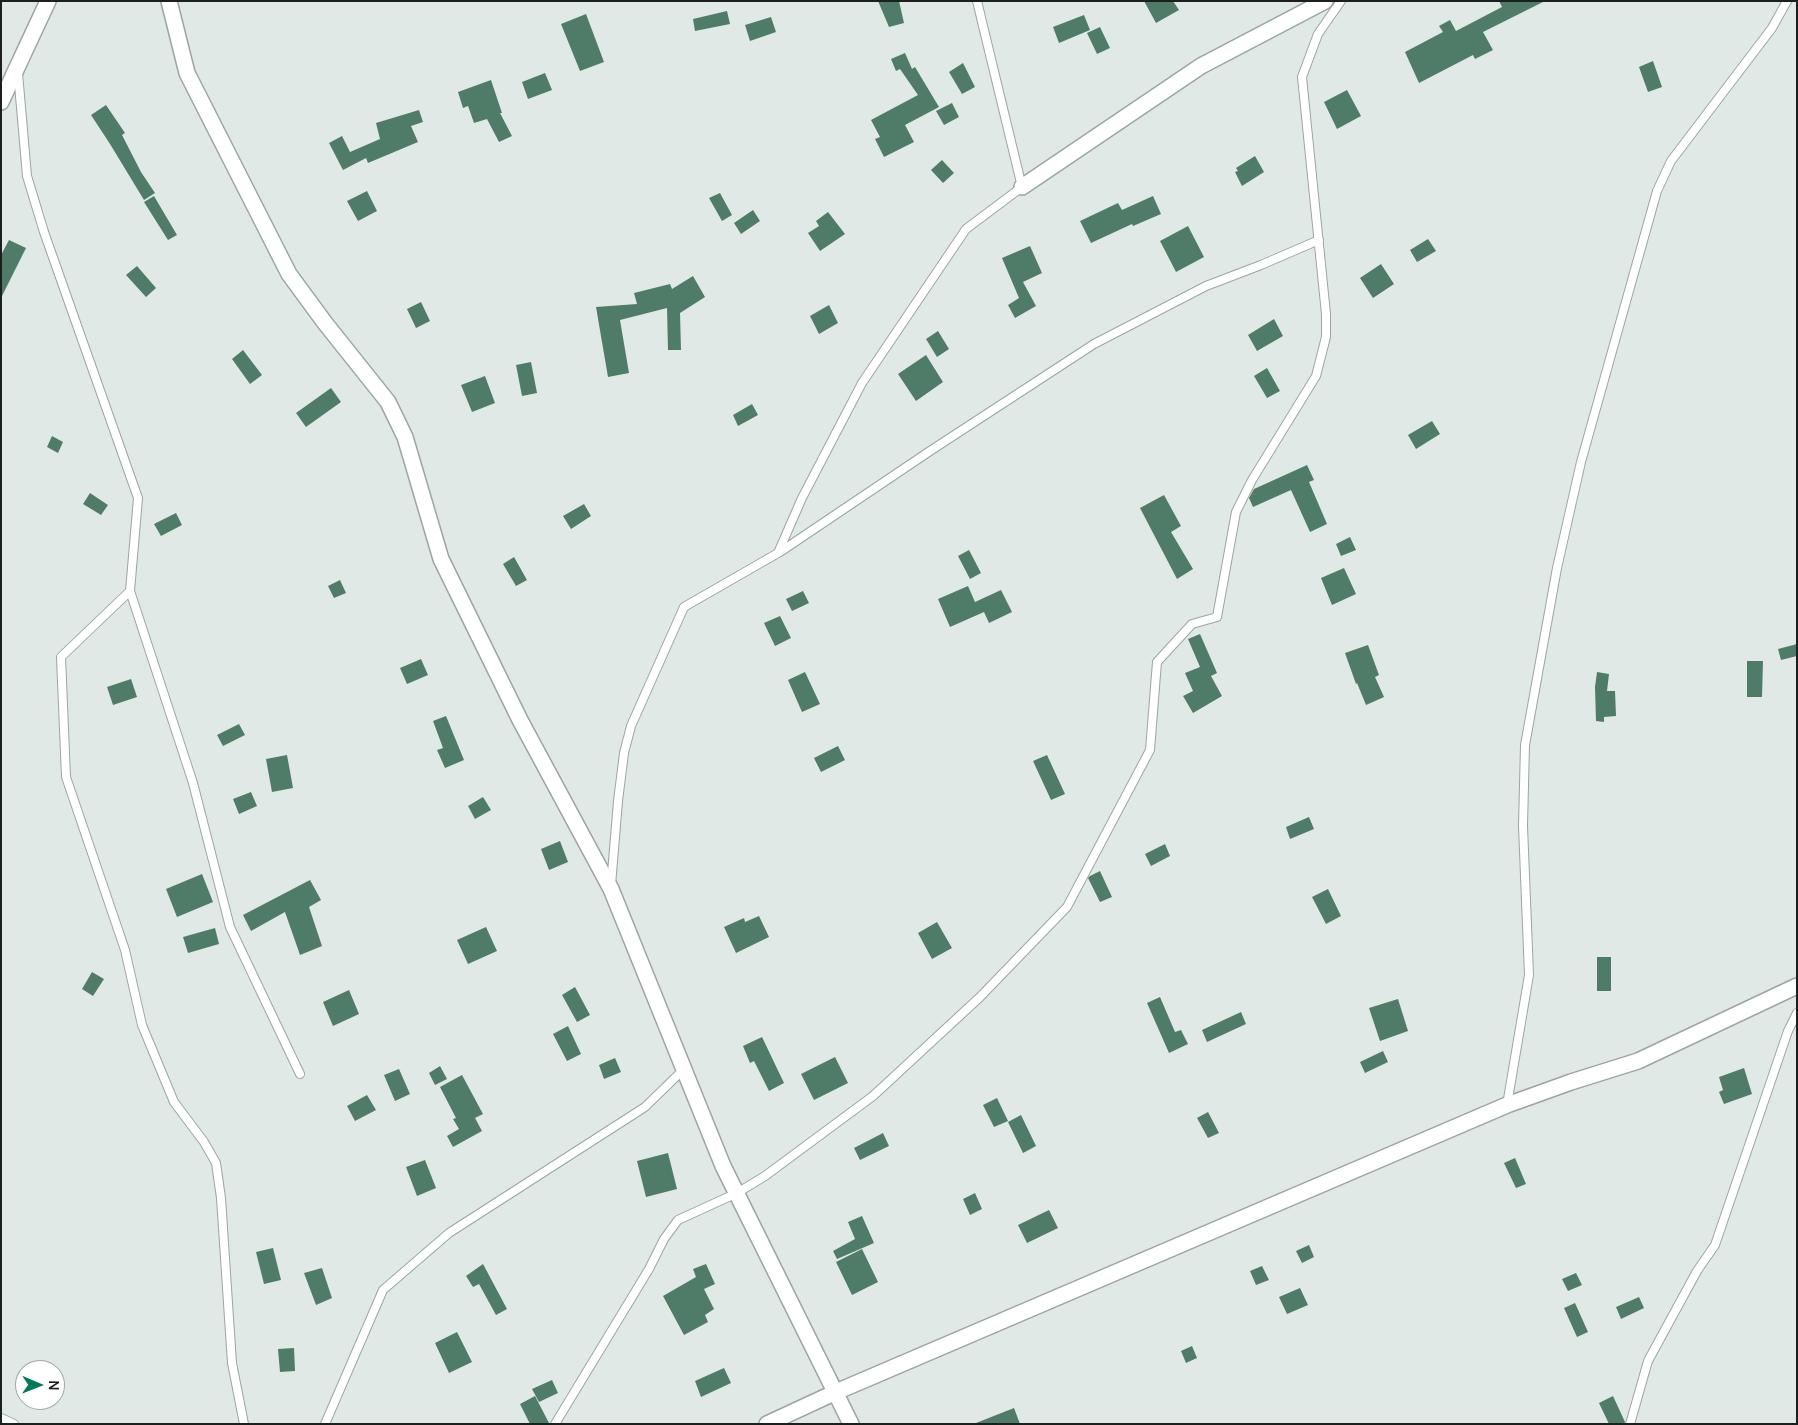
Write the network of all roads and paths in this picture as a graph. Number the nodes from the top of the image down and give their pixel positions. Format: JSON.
{"nodes":[{"id":1,"x":48,"y":1,"type":"edge"},
{"id":2,"x":169,"y":1,"type":"edge"},
{"id":3,"x":977,"y":1,"type":"edge"},
{"id":4,"x":1325,"y":1,"type":"edge"},
{"id":5,"x":1341,"y":1,"type":"edge"},
{"id":6,"x":1787,"y":1,"type":"edge"},
{"id":7,"x":17,"y":68,"type":"junction"},
{"id":8,"x":1,"y":102,"type":"edge"},
{"id":9,"x":1022,"y":187,"type":"junction"},
{"id":10,"x":1319,"y":240,"type":"junction"},
{"id":11,"x":778,"y":553,"type":"junction"},
{"id":12,"x":130,"y":591,"type":"junction"},
{"id":13,"x":611,"y":889,"type":"junction"},
{"id":14,"x":1797,"y":986,"type":"edge"},
{"id":15,"x":1797,"y":1013,"type":"edge"},
{"id":16,"x":684,"y":1069,"type":"junction"},
{"id":17,"x":300,"y":1074,"type":"dead end"},
{"id":18,"x":1507,"y":1105,"type":"junction"},
{"id":19,"x":737,"y":1193,"type":"junction"},
{"id":20,"x":836,"y":1392,"type":"junction"},
{"id":21,"x":1,"y":1418,"type":"edge"},
{"id":22,"x":14,"y":1424,"type":"edge"},
{"id":23,"x":244,"y":1424,"type":"edge"},
{"id":24,"x":325,"y":1424,"type":"edge"},
{"id":25,"x":555,"y":1424,"type":"edge"},
{"id":26,"x":766,"y":1424,"type":"edge"},
{"id":27,"x":851,"y":1424,"type":"edge"},
{"id":28,"x":1630,"y":1424,"type":"edge"}],
"edges":[{"from":1,"to":7,"type":"street"},
{"from":2,"to":13,"type":"street"},
{"from":3,"to":9,"type":"lane"},
{"from":4,"to":9,"type":"street"},
{"from":5,"to":10,"type":"lane"},
{"from":6,"to":18,"type":"lane"},
{"from":7,"to":8,"type":"street"},
{"from":7,"to":12,"type":"lane"},
{"from":9,"to":11,"type":"lane"},
{"from":10,"to":11,"type":"lane"},
{"from":10,"to":19,"type":"lane"},
{"from":11,"to":13,"type":"lane"},
{"from":12,"to":17,"type":"lane"},
{"from":12,"to":23,"type":"lane"},
{"from":13,"to":16,"type":"street"},
{"from":14,"to":18,"type":"street"},
{"from":15,"to":28,"type":"lane"},
{"from":16,"to":19,"type":"street"},
{"from":16,"to":24,"type":"lane"},
{"from":18,"to":20,"type":"street"},
{"from":19,"to":20,"type":"street"},
{"from":19,"to":25,"type":"lane"},
{"from":20,"to":26,"type":"street"},
{"from":20,"to":27,"type":"street"},
{"from":21,"to":22,"type":"lane"}]}
